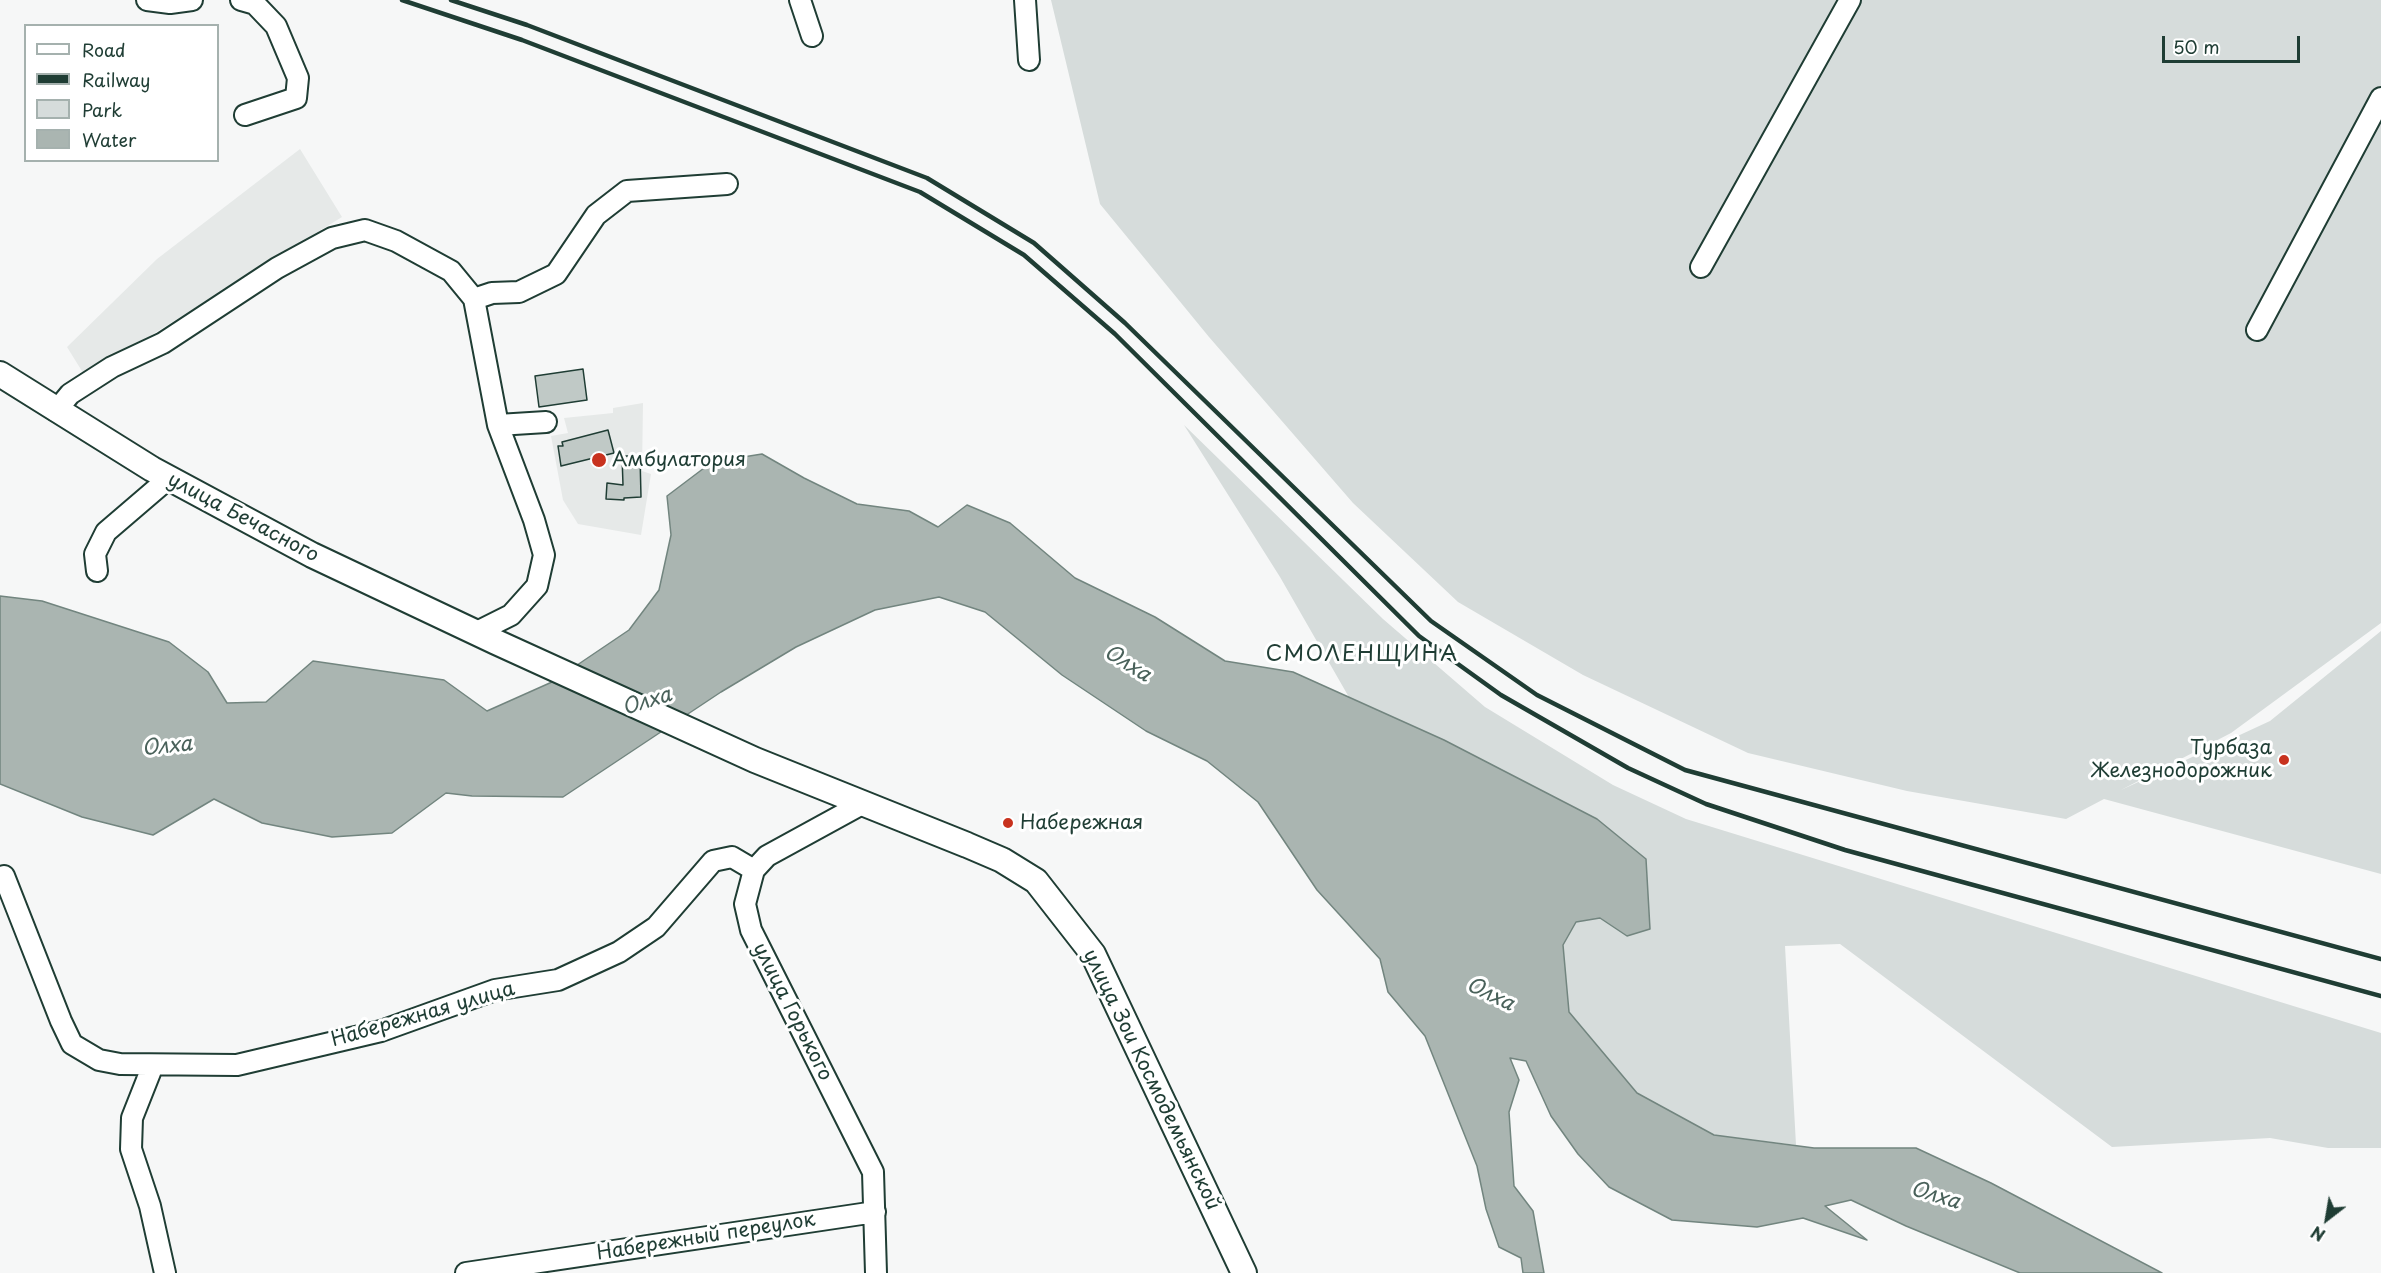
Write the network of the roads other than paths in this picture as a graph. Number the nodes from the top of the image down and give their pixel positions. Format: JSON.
{"nodes":[{"id":1,"x":147,"y":0,"type":"edge"},
{"id":2,"x":192,"y":0,"type":"edge"},
{"id":3,"x":241,"y":0,"type":"edge"},
{"id":4,"x":800,"y":0,"type":"edge"},
{"id":5,"x":1025,"y":0,"type":"edge"},
{"id":6,"x":1850,"y":0,"type":"edge"},
{"id":7,"x":812,"y":36,"type":"dead end"},
{"id":8,"x":1029,"y":60,"type":"dead end"},
{"id":9,"x":2381,"y":98,"type":"edge"},
{"id":10,"x":245,"y":115,"type":"dead end"},
{"id":11,"x":727,"y":184,"type":"dead end"},
{"id":12,"x":1701,"y":267,"type":"dead end"},
{"id":13,"x":474,"y":299,"type":"junction"},
{"id":14,"x":2257,"y":330,"type":"dead end"},
{"id":15,"x":0,"y":374,"type":"edge"},
{"id":16,"x":56,"y":411,"type":"junction"},
{"id":17,"x":546,"y":422,"type":"dead end"},
{"id":18,"x":498,"y":425,"type":"junction"},
{"id":19,"x":169,"y":478,"type":"junction"},
{"id":20,"x":97,"y":571,"type":"dead end"},
{"id":21,"x":485,"y":637,"type":"junction"},
{"id":22,"x":756,"y":760,"type":"joint"},
{"id":23,"x":862,"y":804,"type":"junction"},
{"id":24,"x":754,"y":870,"type":"junction"},
{"id":25,"x":4,"y":876,"type":"dead end"},
{"id":26,"x":153,"y":1065,"type":"junction"},
{"id":27,"x":875,"y":1212,"type":"junction"},
{"id":28,"x":165,"y":1273,"type":"edge"},
{"id":29,"x":466,"y":1273,"type":"edge"},
{"id":30,"x":876,"y":1273,"type":"edge"},
{"id":31,"x":1244,"y":1273,"type":"edge"}],
"edges":[{"from":1,"to":2,"type":"street"},
{"from":3,"to":10,"type":"street"},
{"from":4,"to":7,"type":"street"},
{"from":5,"to":8,"type":"street"},
{"from":6,"to":12,"type":"street"},
{"from":9,"to":14,"type":"street"},
{"from":11,"to":13,"type":"street"},
{"from":13,"to":16,"type":"street"},
{"from":13,"to":18,"type":"street"},
{"from":15,"to":16,"type":"main road","name":"улица Бечасного"},
{"from":16,"to":19,"type":"main road","name":"улица Бечасного"},
{"from":17,"to":18,"type":"street"},
{"from":18,"to":21,"type":"street"},
{"from":19,"to":20,"type":"street"},
{"from":19,"to":21,"type":"main road","name":"улица Бечасного"},
{"from":21,"to":22,"type":"main road","name":"улица Бечасного"},
{"from":22,"to":23,"type":"main road","name":"улица Зои Космодемьянской"},
{"from":23,"to":24,"type":"street"},
{"from":23,"to":31,"type":"main road","name":"улица Зои Космодемьянской"},
{"from":24,"to":26,"type":"street","name":"Набережная улица"},
{"from":24,"to":27,"type":"street","name":"улица Горького"},
{"from":25,"to":26,"type":"street","name":"Набережная улица"},
{"from":26,"to":28,"type":"street"},
{"from":27,"to":29,"type":"street","name":"Набережный переулок"},
{"from":27,"to":30,"type":"street","name":"улица Горького"}]}
